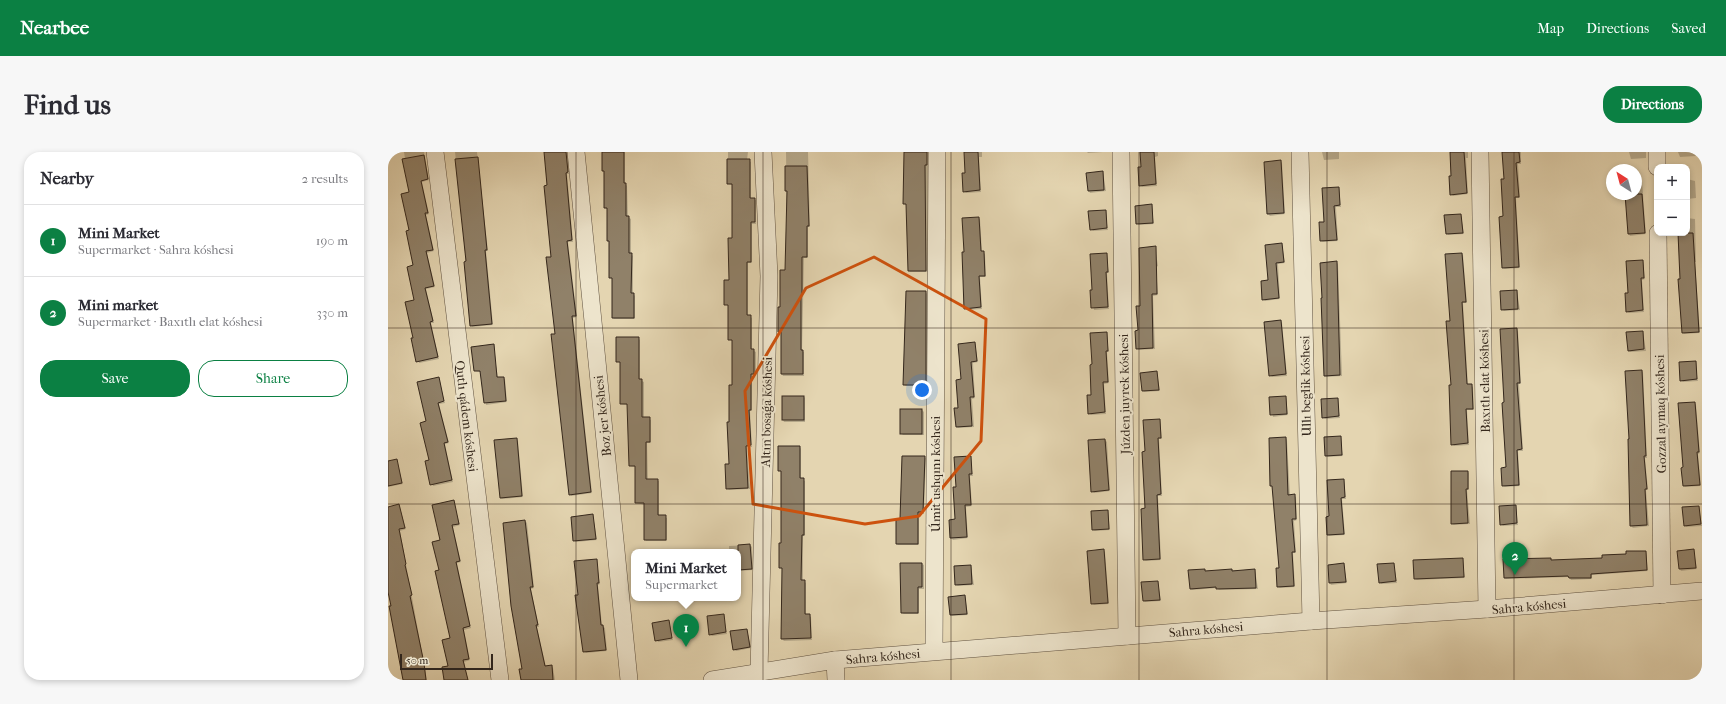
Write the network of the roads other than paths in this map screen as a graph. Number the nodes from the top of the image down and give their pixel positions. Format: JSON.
{"nodes":[{"id":1,"x":435,"y":152,"type":"edge"},
{"id":2,"x":576,"y":152,"type":"edge"},
{"id":3,"x":763,"y":152,"type":"edge"},
{"id":4,"x":937,"y":152,"type":"edge"},
{"id":5,"x":1121,"y":152,"type":"edge"},
{"id":6,"x":1300,"y":152,"type":"edge"},
{"id":7,"x":1480,"y":152,"type":"edge"},
{"id":8,"x":1657,"y":152,"type":"edge"},
{"id":9,"x":1657,"y":164,"type":"edge"},
{"id":10,"x":1658,"y":236,"type":"edge"},
{"id":11,"x":1702,"y":591,"type":"edge"},
{"id":12,"x":1662,"y":595,"type":"junction"},
{"id":13,"x":1487,"y":610,"type":"junction"},
{"id":14,"x":1311,"y":620,"type":"junction"},
{"id":15,"x":1127,"y":636,"type":"junction"},
{"id":16,"x":934,"y":651,"type":"junction"},
{"id":17,"x":835,"y":660,"type":"junction"},
{"id":18,"x":760,"y":672,"type":"junction"},
{"id":19,"x":500,"y":680,"type":"edge"},
{"id":20,"x":629,"y":680,"type":"edge"},
{"id":21,"x":712,"y":680,"type":"edge"},
{"id":22,"x":836,"y":680,"type":"edge"}],
"edges":[{"from":1,"to":19,"type":"street","name":"Qutlı qádem kóshesi"},
{"from":2,"to":20,"type":"street","name":"Boz jer kóshesi"},
{"from":3,"to":18,"type":"street","name":"Altın bosaǵa kóshesi"},
{"from":4,"to":16,"type":"street","name":"Úmit ushqını kóshesi"},
{"from":5,"to":15,"type":"street","name":"Júzden juyrek kóshesi"},
{"from":6,"to":14,"type":"street","name":"Ullı beglik kóshesi"},
{"from":7,"to":13,"type":"street","name":"Baxıtlı elat kóshesi"},
{"from":8,"to":9,"type":"street"},
{"from":10,"to":12,"type":"street","name":"Gozzal aymaq kóshesi"},
{"from":11,"to":12,"type":"street","name":"Sahra kóshesi"},
{"from":12,"to":13,"type":"street","name":"Sahra kóshesi"},
{"from":13,"to":14,"type":"street","name":"Sahra kóshesi"},
{"from":14,"to":15,"type":"street","name":"Sahra kóshesi"},
{"from":15,"to":16,"type":"street","name":"Sahra kóshesi"},
{"from":16,"to":17,"type":"street","name":"Sahra kóshesi"},
{"from":17,"to":18,"type":"street","name":"Sahra kóshesi"},
{"from":17,"to":22,"type":"street"},
{"from":18,"to":21,"type":"street","name":"Sahra kóshesi"}]}
